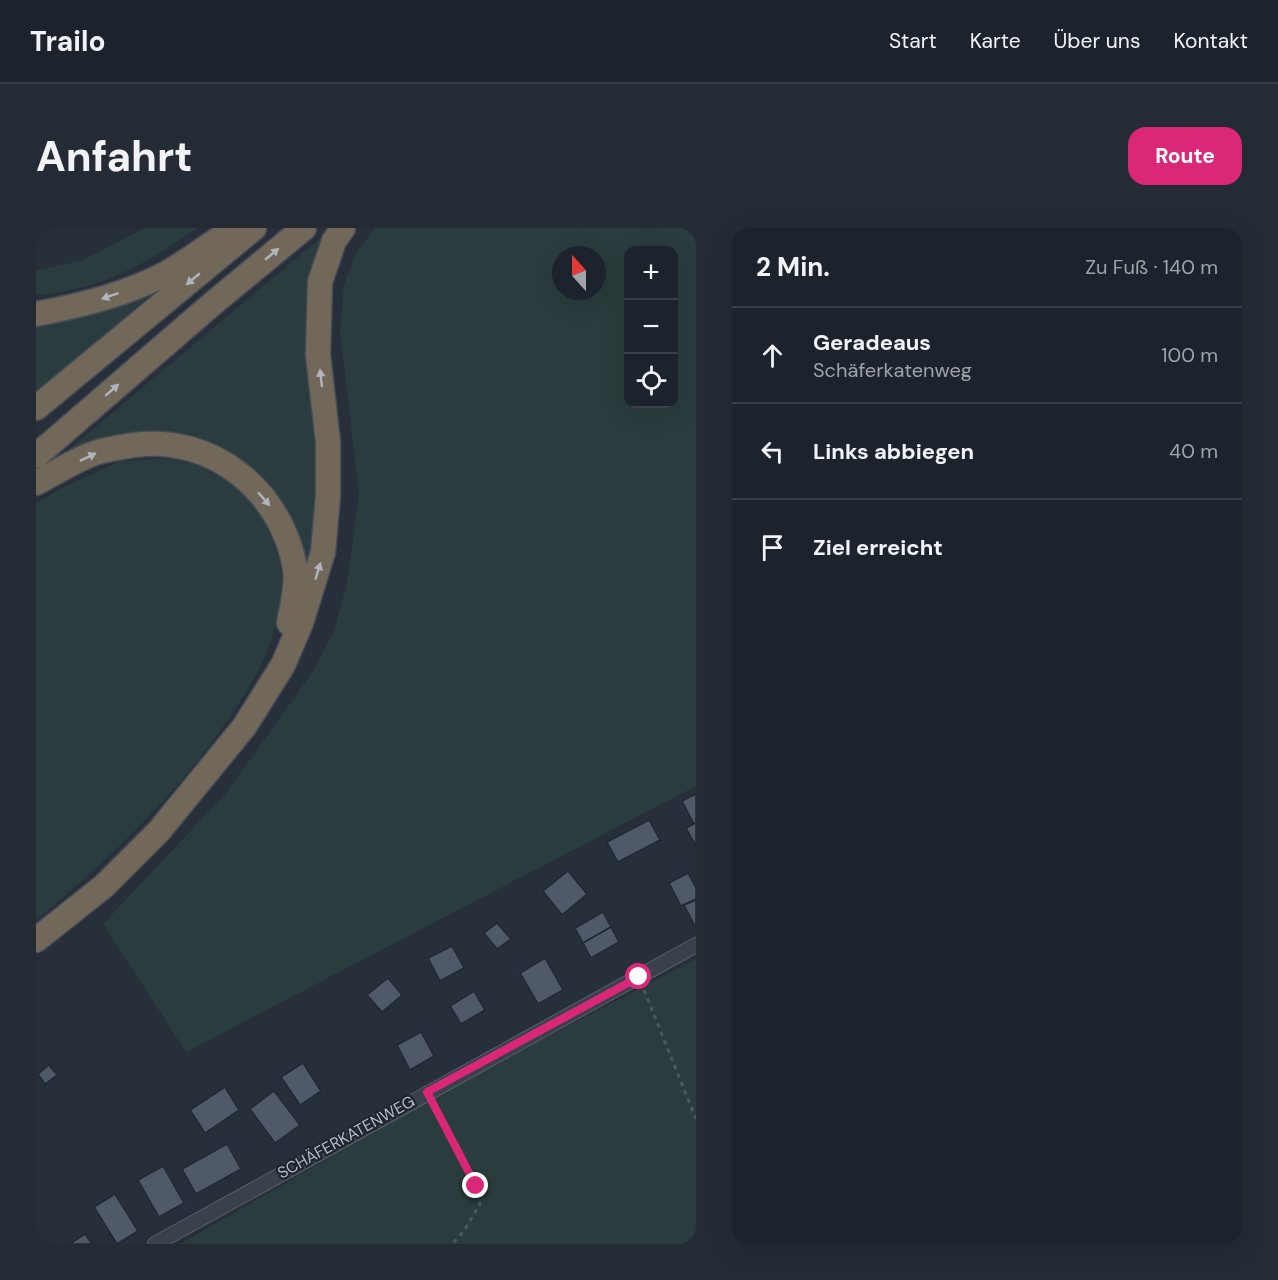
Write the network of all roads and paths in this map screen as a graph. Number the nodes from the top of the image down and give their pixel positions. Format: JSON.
{"nodes":[{"id":1,"x":235,"y":228,"type":"edge"},
{"id":2,"x":254,"y":228,"type":"edge"},
{"id":3,"x":304,"y":228,"type":"edge"},
{"id":4,"x":343,"y":228,"type":"edge"},
{"id":5,"x":36,"y":314,"type":"edge"},
{"id":6,"x":36,"y":408,"type":"edge"},
{"id":7,"x":36,"y":456,"type":"edge"},
{"id":8,"x":36,"y":483,"type":"edge"},
{"id":9,"x":260,"y":701,"type":"junction"},
{"id":10,"x":36,"y":940,"type":"edge"},
{"id":11,"x":696,"y":945,"type":"edge"},
{"id":12,"x":639,"y":977,"type":"junction"},
{"id":13,"x":427,"y":1092,"type":"junction"},
{"id":14,"x":696,"y":1119,"type":"edge"},
{"id":15,"x":155,"y":1244,"type":"edge"},
{"id":16,"x":452,"y":1244,"type":"edge"}],
"edges":[{"from":1,"to":5,"type":"highway","one_way":true},
{"from":2,"to":6,"type":"highway","one_way":true},
{"from":7,"to":3,"type":"highway","one_way":true},
{"from":9,"to":4,"type":"highway","one_way":true},
{"from":8,"to":9,"type":"highway","one_way":true},
{"from":9,"to":10,"type":"highway"},
{"from":11,"to":12,"type":"street","name":"SCHÄFERKATENWEG"},
{"from":12,"to":13,"type":"street","name":"SCHÄFERKATENWEG"},
{"from":12,"to":14,"type":"path"},
{"from":13,"to":15,"type":"street","name":"SCHÄFERKATENWEG"},
{"from":13,"to":16,"type":"path"}]}
